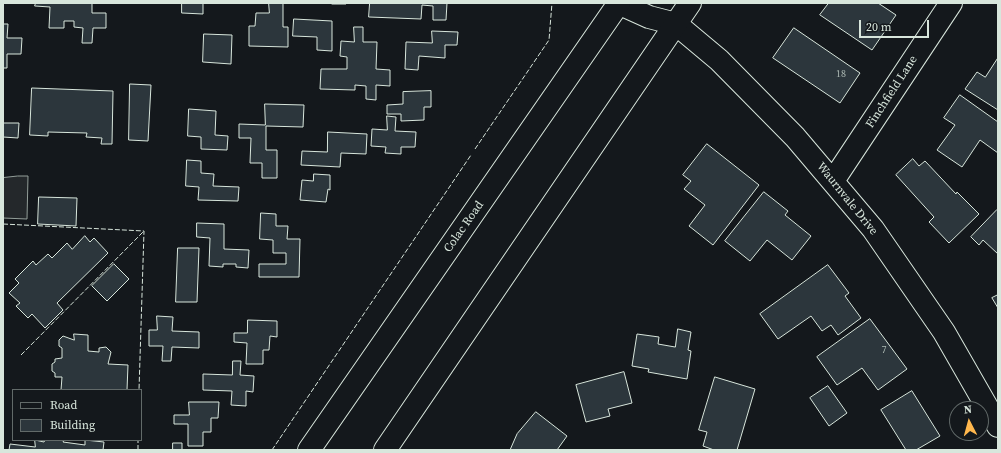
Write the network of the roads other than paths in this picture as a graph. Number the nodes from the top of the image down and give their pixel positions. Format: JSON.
{"nodes":[{"id":1,"x":619,"y":3,"type":"edge"},
{"id":2,"x":690,"y":3,"type":"edge"},
{"id":3,"x":951,"y":3,"type":"edge"},
{"id":4,"x":676,"y":24,"type":"junction"},
{"id":5,"x":833,"y":181,"type":"junction"},
{"id":6,"x":998,"y":426,"type":"edge"},
{"id":7,"x":309,"y":450,"type":"edge"},
{"id":8,"x":385,"y":450,"type":"edge"}],
"edges":[{"from":1,"to":4,"type":"main road","name":"Waurnvale Drive"},
{"from":1,"to":7,"type":"main road","name":"Colac Road"},
{"from":2,"to":4,"type":"main road"},
{"from":3,"to":5,"type":"main road","name":"Finchfield Lane"},
{"from":4,"to":5,"type":"main road","name":"Waurnvale Drive"},
{"from":4,"to":8,"type":"main road"},
{"from":5,"to":6,"type":"main road","name":"Waurnvale Drive"}]}
